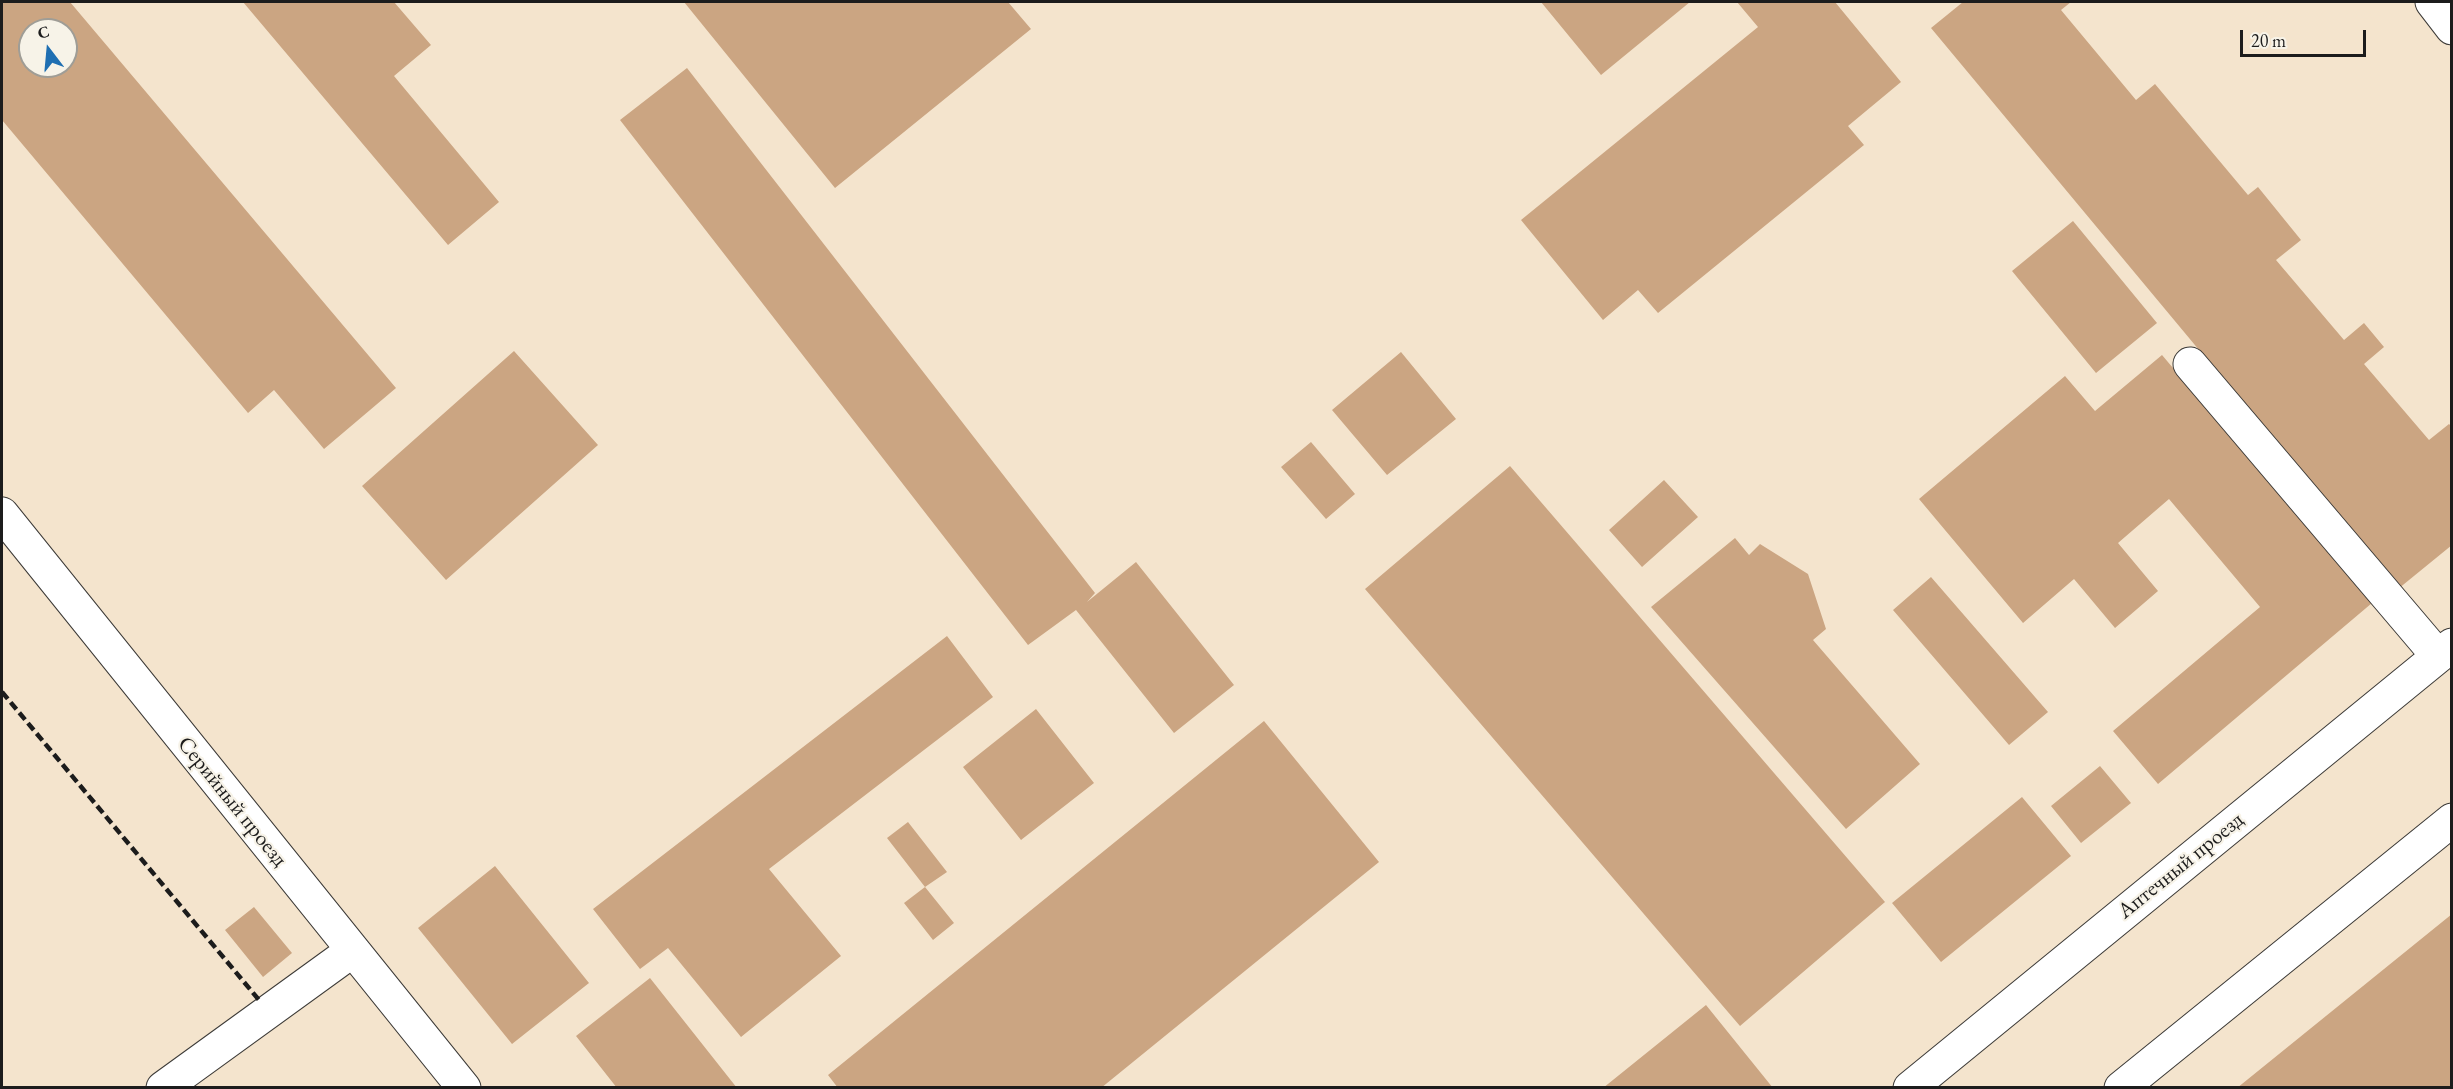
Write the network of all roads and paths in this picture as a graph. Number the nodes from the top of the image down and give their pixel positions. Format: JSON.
{"nodes":[{"id":1,"x":2432,"y":2,"type":"edge"},
{"id":2,"x":2451,"y":28,"type":"edge"},
{"id":3,"x":2190,"y":364,"type":"dead end"},
{"id":4,"x":2,"y":514,"type":"edge"},
{"id":5,"x":2445,"y":651,"type":"edge"},
{"id":6,"x":2451,"y":820,"type":"edge"},
{"id":7,"x":352,"y":951,"type":"junction"},
{"id":8,"x":163,"y":1088,"type":"edge"},
{"id":9,"x":464,"y":1088,"type":"edge"},
{"id":10,"x":1910,"y":1088,"type":"edge"},
{"id":11,"x":2121,"y":1088,"type":"edge"}],
"edges":[{"from":1,"to":2,"type":"street"},
{"from":3,"to":5,"type":"street"},
{"from":4,"to":7,"type":"street","name":"Серийный проезд"},
{"from":5,"to":10,"type":"street","name":"Аптечный проезд"},
{"from":6,"to":11,"type":"street"},
{"from":7,"to":8,"type":"street"},
{"from":7,"to":9,"type":"street","name":"Серийный проезд"}]}
